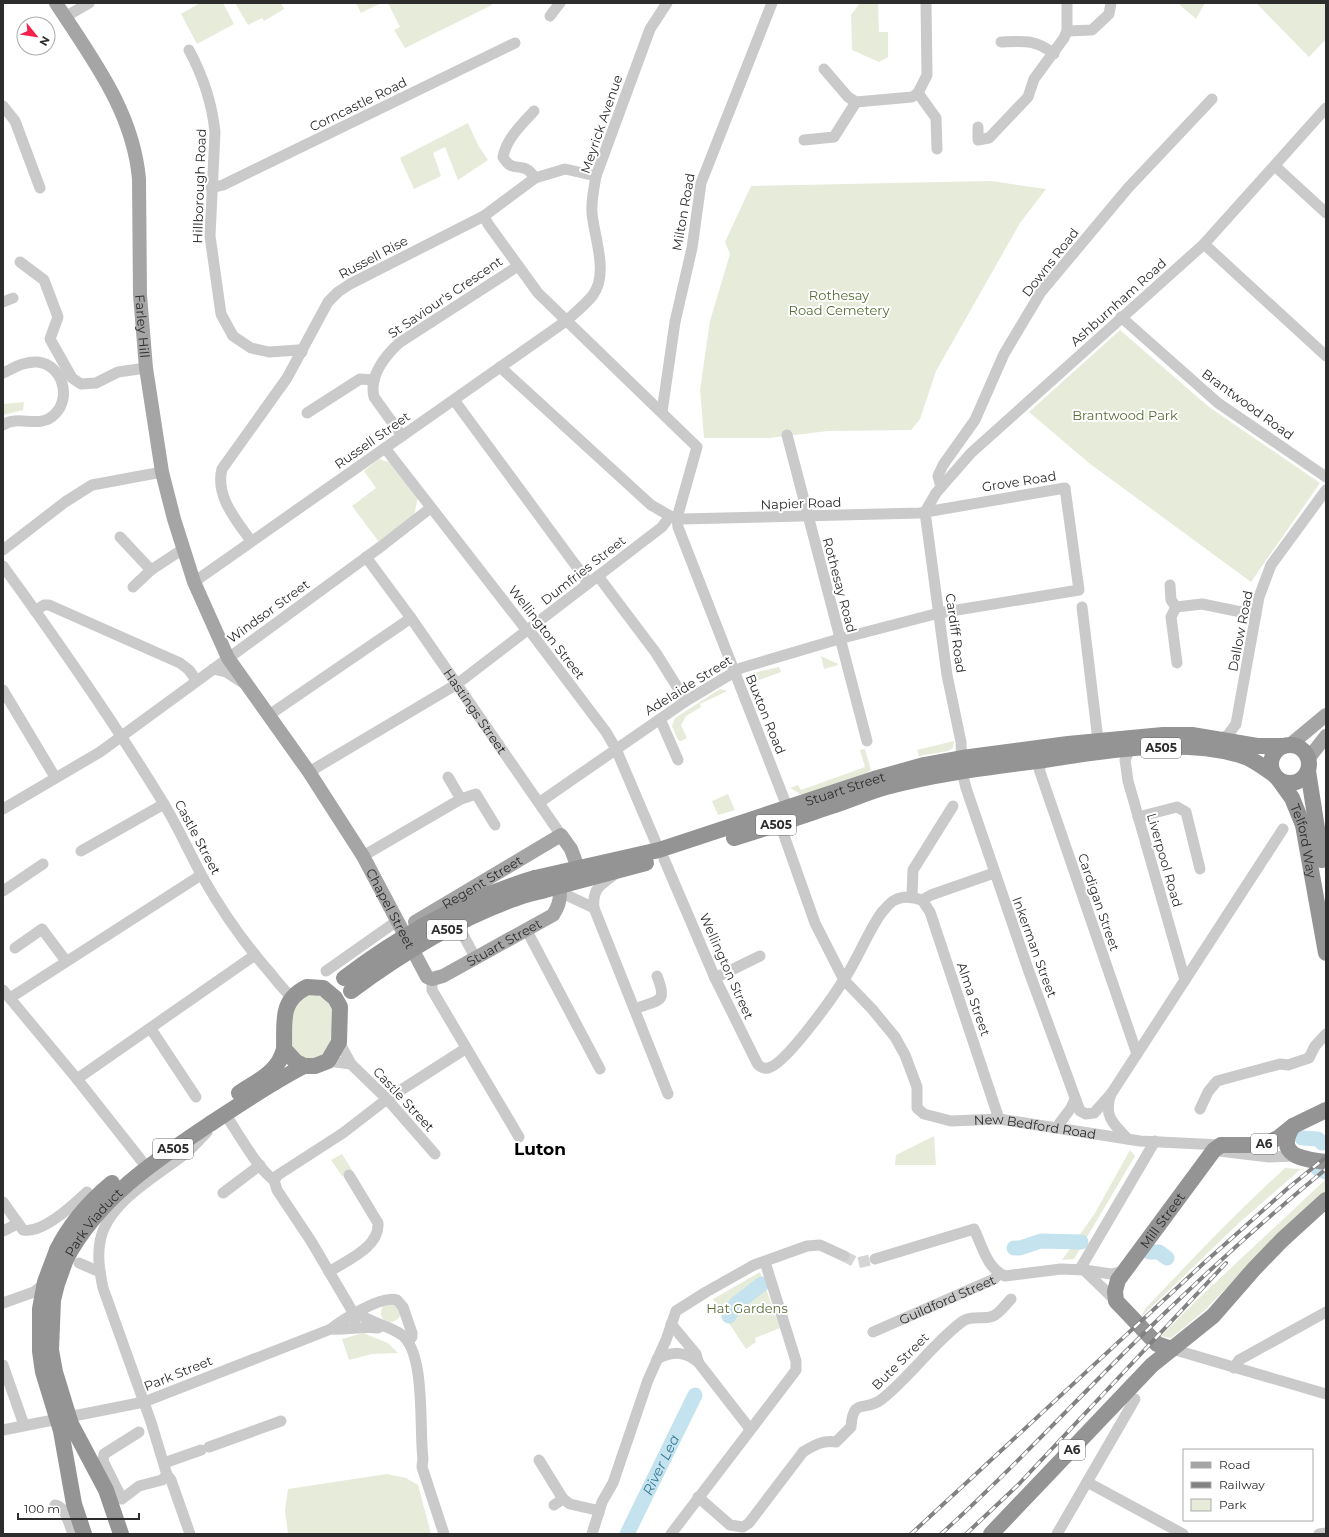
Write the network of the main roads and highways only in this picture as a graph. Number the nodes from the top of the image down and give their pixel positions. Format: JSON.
{"nodes":[{"id":1,"x":56,"y":3,"type":"edge"},
{"id":2,"x":228,"y":658,"type":"joint"},
{"id":3,"x":1326,"y":715,"type":"edge"},
{"id":4,"x":1326,"y":736,"type":"edge"},
{"id":5,"x":1286,"y":746,"type":"junction"},
{"id":6,"x":962,"y":764,"type":"junction"},
{"id":7,"x":1308,"y":765,"type":"junction"},
{"id":8,"x":1276,"y":777,"type":"junction"},
{"id":9,"x":561,"y":835,"type":"joint"},
{"id":10,"x":661,"y":854,"type":"junction"},
{"id":11,"x":578,"y":868,"type":"junction"},
{"id":12,"x":1326,"y":886,"type":"edge"},
{"id":13,"x":556,"y":890,"type":"junction"},
{"id":14,"x":400,"y":925,"type":"junction"},
{"id":15,"x":1326,"y":953,"type":"edge"},
{"id":16,"x":432,"y":979,"type":"joint"},
{"id":17,"x":348,"y":984,"type":"junction"},
{"id":18,"x":323,"y":988,"type":"junction"},
{"id":19,"x":340,"y":1007,"type":"junction"},
{"id":20,"x":284,"y":1049,"type":"junction"},
{"id":21,"x":304,"y":1066,"type":"junction"},
{"id":22,"x":1326,"y":1110,"type":"edge"},
{"id":23,"x":1293,"y":1126,"type":"junction"},
{"id":24,"x":1218,"y":1148,"type":"joint"},
{"id":25,"x":1326,"y":1162,"type":"edge"},
{"id":26,"x":1326,"y":1200,"type":"edge"},
{"id":27,"x":67,"y":1258,"type":"junction"},
{"id":28,"x":1164,"y":1347,"type":"junction"},
{"id":29,"x":84,"y":1534,"type":"edge"},
{"id":30,"x":121,"y":1534,"type":"edge"},
{"id":31,"x":991,"y":1534,"type":"edge"}],
"edges":[{"from":1,"to":2,"type":"main road","name":"Farley Hill"},
{"from":2,"to":14,"type":"main road","name":"Chapel Street"},
{"from":3,"to":5,"type":"main road"},
{"from":4,"to":7,"type":"main road"},
{"from":5,"to":6,"type":"highway","name":"Stuart Street","number":"A505"},
{"from":5,"to":7,"type":"highway"},
{"from":5,"to":8,"type":"highway"},
{"from":6,"to":8,"type":"highway","name":"Stuart Street","number":"A505"},
{"from":6,"to":10,"type":"highway","name":"Stuart Street","number":"A505"},
{"from":6,"to":10,"type":"highway","name":"Stuart Street","number":"A505"},
{"from":7,"to":8,"type":"highway"},
{"from":7,"to":12,"type":"highway","name":"Telford Way"},
{"from":8,"to":15,"type":"highway","name":"Telford Way"},
{"from":9,"to":11,"type":"main road","name":"Hastings Street"},
{"from":9,"to":14,"type":"main road","name":"Regent Street"},
{"from":10,"to":11,"type":"highway","name":"Stuart Street","number":"A505"},
{"from":10,"to":13,"type":"highway","name":"Stuart Street","number":"A505"},
{"from":11,"to":17,"type":"highway","name":"Stuart Street","number":"A505","bridge":true},
{"from":13,"to":16,"type":"main road","name":"Stuart Street"},
{"from":13,"to":17,"type":"highway","number":"A505","bridge":true},
{"from":14,"to":16,"type":"main road","name":"Chapel Street"},
{"from":17,"to":18,"type":"highway","number":"A505"},
{"from":17,"to":19,"type":"highway","number":"A505"},
{"from":18,"to":19,"type":"highway"},
{"from":18,"to":20,"type":"highway","number":"A505"},
{"from":19,"to":21,"type":"highway","number":"A505"},
{"from":20,"to":21,"type":"highway"},
{"from":20,"to":27,"type":"highway","name":"Park Viaduct","number":"A505"},
{"from":21,"to":27,"type":"highway","name":"Park Viaduct","number":"A505"},
{"from":22,"to":23,"type":"highway","name":"New Bedford Road"},
{"from":23,"to":24,"type":"highway","name":"New Bedford Road","number":"A6"},
{"from":23,"to":25,"type":"highway"},
{"from":24,"to":28,"type":"highway","name":"Mill Street"},
{"from":26,"to":28,"type":"highway","number":"A6"},
{"from":27,"to":29,"type":"highway","name":"Park Viaduct","number":"A505","bridge":true},
{"from":27,"to":30,"type":"highway","name":"Park Viaduct","number":"A505","bridge":true},
{"from":28,"to":31,"type":"highway","number":"A6"}]}
